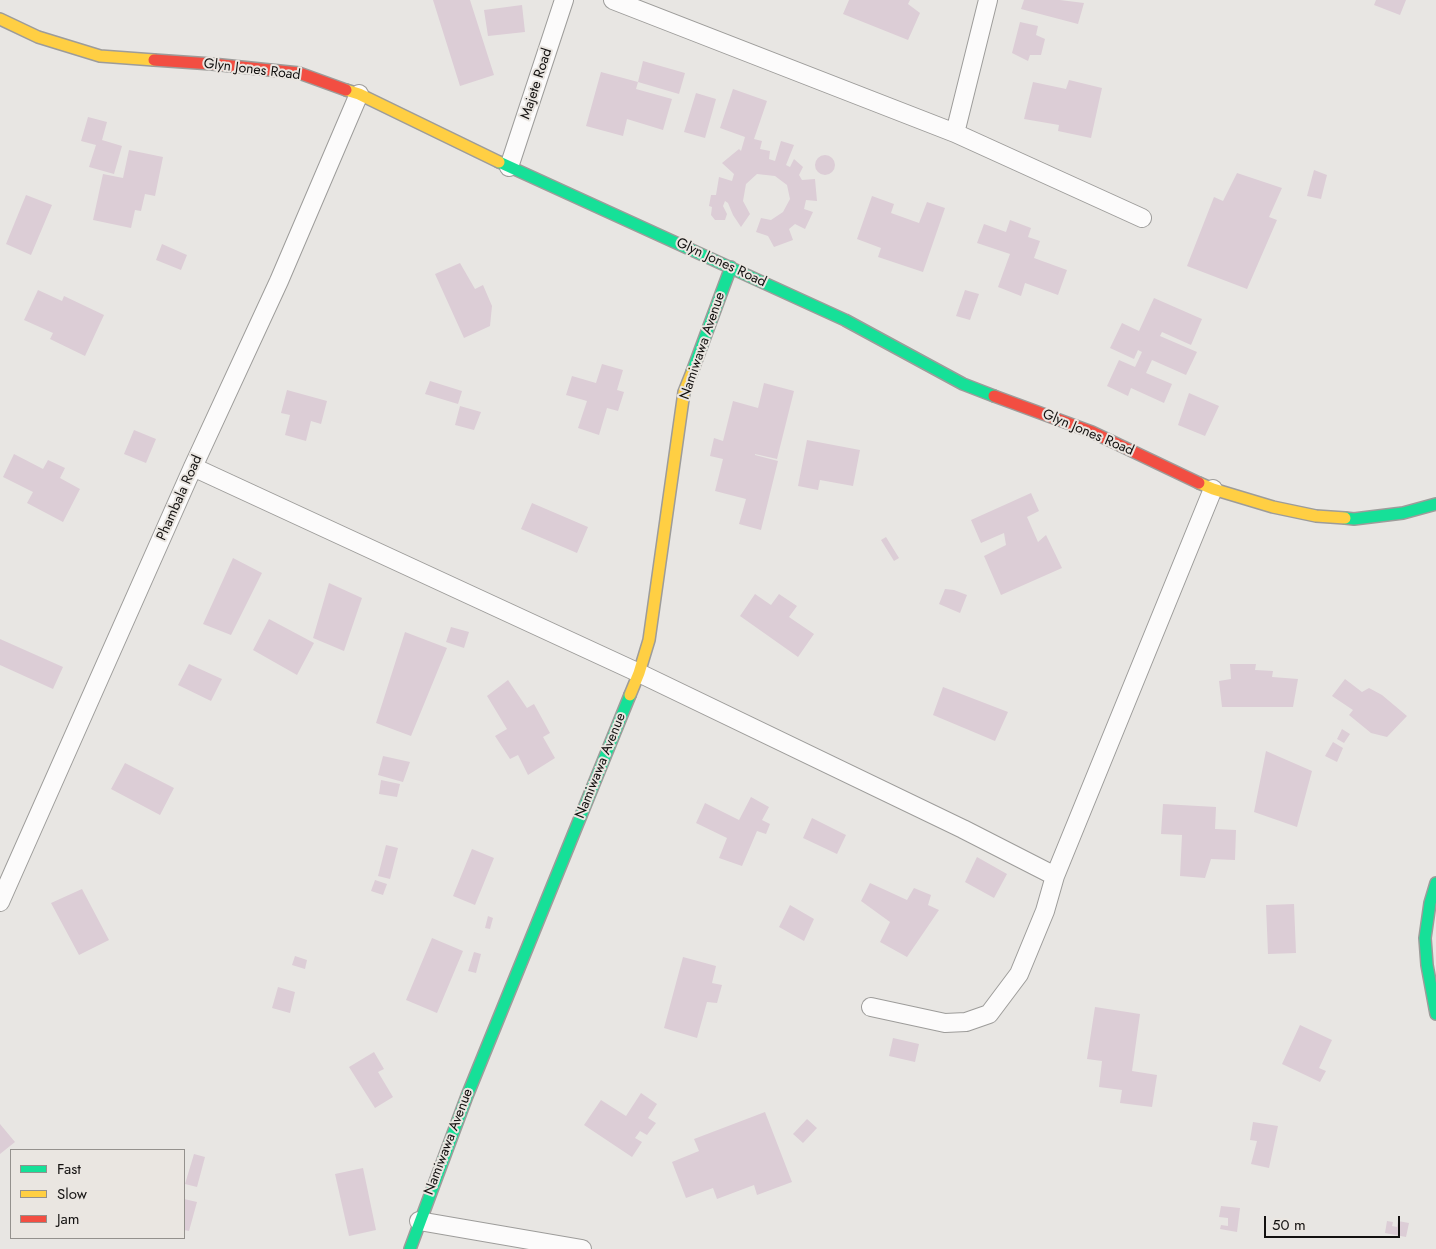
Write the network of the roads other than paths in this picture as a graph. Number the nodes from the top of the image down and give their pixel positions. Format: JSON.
{"nodes":[{"id":1,"x":564,"y":0,"type":"edge"},
{"id":2,"x":613,"y":0,"type":"edge"},
{"id":3,"x":988,"y":0,"type":"edge"},
{"id":4,"x":0,"y":19,"type":"edge"},
{"id":5,"x":359,"y":94,"type":"junction"},
{"id":6,"x":954,"y":133,"type":"junction"},
{"id":7,"x":509,"y":167,"type":"junction"},
{"id":8,"x":1142,"y":218,"type":"dead end"},
{"id":9,"x":731,"y":267,"type":"junction"},
{"id":10,"x":193,"y":467,"type":"junction"},
{"id":11,"x":1213,"y":489,"type":"junction"},
{"id":12,"x":1436,"y":504,"type":"edge"},
{"id":13,"x":639,"y":673,"type":"junction"},
{"id":14,"x":1055,"y":876,"type":"junction"},
{"id":15,"x":1436,"y":883,"type":"edge"},
{"id":16,"x":0,"y":902,"type":"edge"},
{"id":17,"x":871,"y":1007,"type":"dead end"},
{"id":18,"x":1436,"y":1014,"type":"edge"},
{"id":19,"x":419,"y":1221,"type":"junction"},
{"id":20,"x":410,"y":1249,"type":"edge"},
{"id":21,"x":582,"y":1249,"type":"edge"}],
"edges":[{"from":1,"to":7,"type":"street","name":"Majete Road"},
{"from":2,"to":6,"type":"street"},
{"from":3,"to":6,"type":"street"},
{"from":4,"to":5,"type":"street","name":"Glyn Jones Road"},
{"from":5,"to":7,"type":"street","name":"Glyn Jones Road"},
{"from":5,"to":10,"type":"street","name":"Phambala Road"},
{"from":6,"to":8,"type":"street"},
{"from":7,"to":9,"type":"street","name":"Glyn Jones Road"},
{"from":9,"to":11,"type":"street","name":"Glyn Jones Road"},
{"from":9,"to":13,"type":"street","name":"Namiwawa Avenue"},
{"from":10,"to":13,"type":"street"},
{"from":10,"to":16,"type":"street","name":"Phambala Road"},
{"from":11,"to":12,"type":"street","name":"Glyn Jones Road"},
{"from":11,"to":14,"type":"street"},
{"from":13,"to":14,"type":"street"},
{"from":13,"to":19,"type":"street","name":"Namiwawa Avenue"},
{"from":14,"to":17,"type":"street"},
{"from":15,"to":18,"type":"street"},
{"from":19,"to":20,"type":"street","name":"Namiwawa Avenue"},
{"from":19,"to":21,"type":"street"}]}
